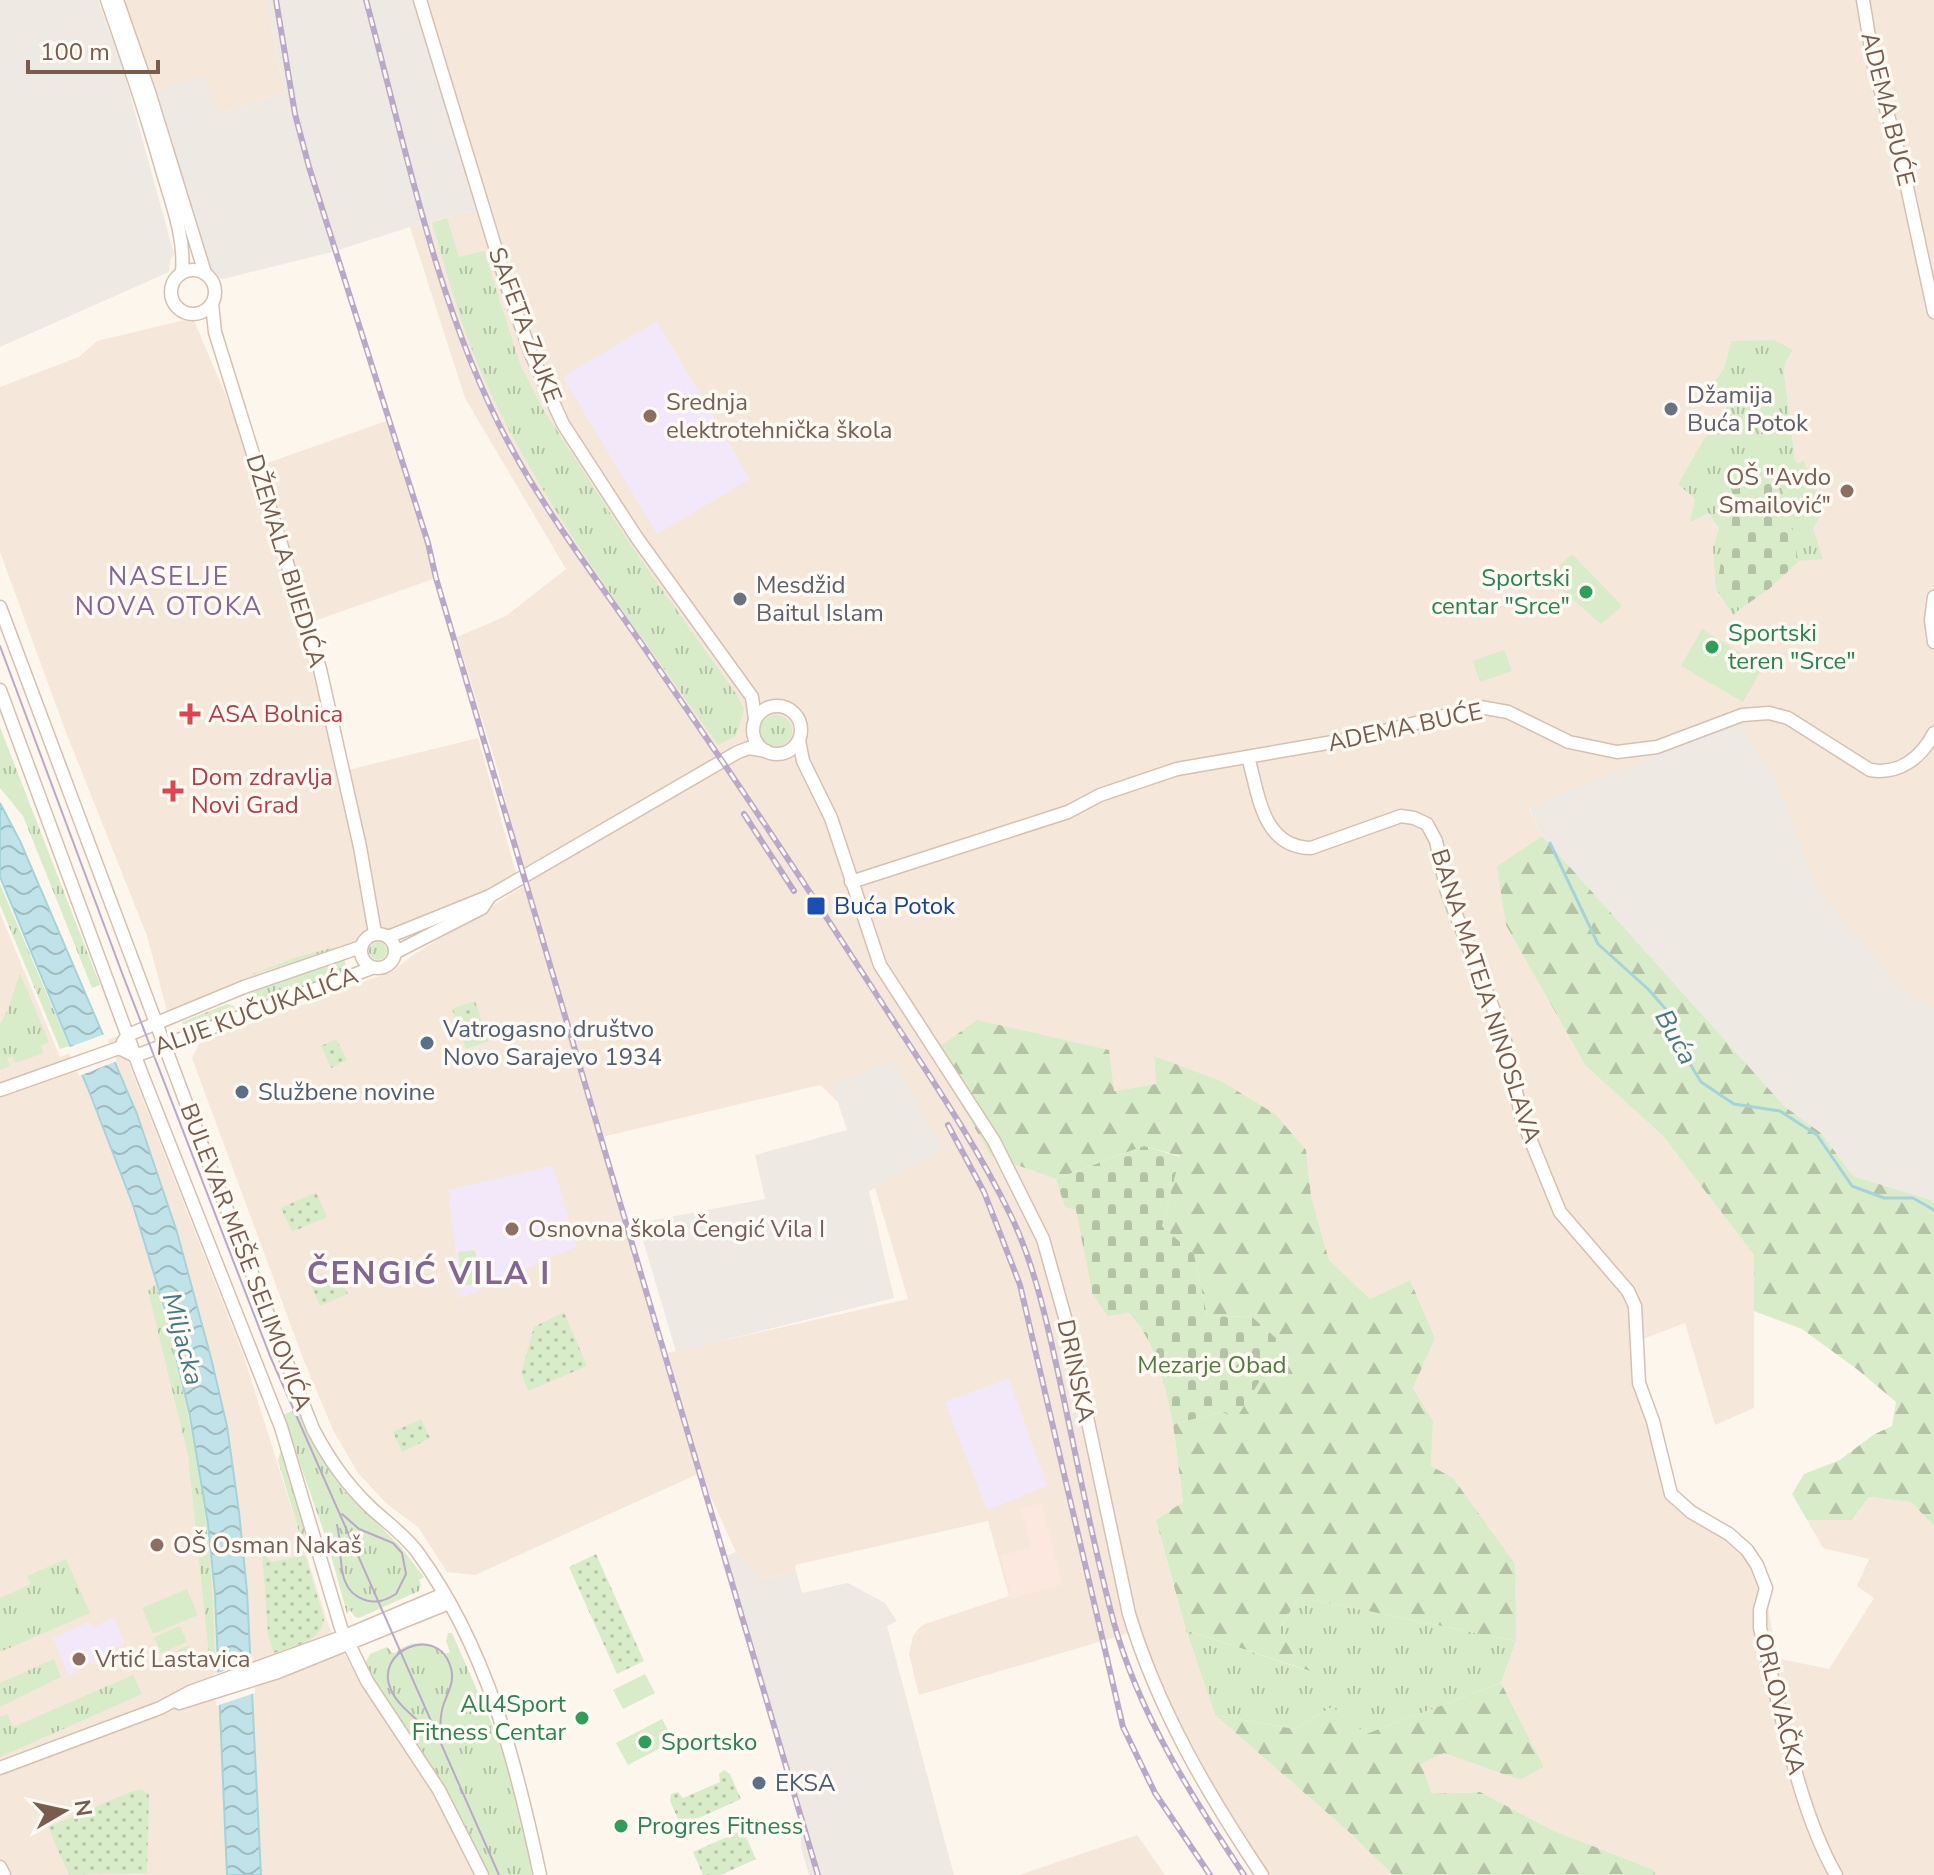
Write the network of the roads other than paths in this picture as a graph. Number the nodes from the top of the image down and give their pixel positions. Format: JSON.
{"nodes":[{"id":1,"x":107,"y":0,"type":"edge"},
{"id":2,"x":117,"y":0,"type":"edge"},
{"id":3,"x":420,"y":0,"type":"edge"},
{"id":4,"x":1863,"y":0,"type":"edge"},
{"id":5,"x":182,"y":272,"type":"junction"},
{"id":6,"x":205,"y":273,"type":"junction"},
{"id":7,"x":212,"y":304,"type":"junction"},
{"id":8,"x":1934,"y":312,"type":"edge"},
{"id":9,"x":194,"y":314,"type":"junction"},
{"id":10,"x":215,"y":332,"type":"junction"},
{"id":11,"x":1934,"y":597,"type":"edge"},
{"id":12,"x":0,"y":607,"type":"edge"},
{"id":13,"x":1934,"y":642,"type":"edge"},
{"id":14,"x":0,"y":690,"type":"edge"},
{"id":15,"x":752,"y":697,"type":"junction"},
{"id":16,"x":774,"y":706,"type":"junction"},
{"id":17,"x":754,"y":723,"type":"junction"},
{"id":18,"x":1934,"y":733,"type":"edge"},
{"id":19,"x":799,"y":740,"type":"junction"},
{"id":20,"x":766,"y":751,"type":"junction"},
{"id":21,"x":738,"y":752,"type":"junction"},
{"id":22,"x":781,"y":753,"type":"junction"},
{"id":23,"x":1248,"y":757,"type":"junction"},
{"id":24,"x":803,"y":761,"type":"junction"},
{"id":25,"x":851,"y":882,"type":"junction"},
{"id":26,"x":490,"y":896,"type":"junction"},
{"id":27,"x":375,"y":933,"type":"junction"},
{"id":28,"x":388,"y":937,"type":"junction"},
{"id":29,"x":361,"y":947,"type":"junction"},
{"id":30,"x":396,"y":952,"type":"junction"},
{"id":31,"x":372,"y":968,"type":"junction"},
{"id":32,"x":156,"y":1023,"type":"junction"},
{"id":33,"x":128,"y":1035,"type":"junction"},
{"id":34,"x":165,"y":1046,"type":"junction"},
{"id":35,"x":116,"y":1049,"type":"junction"},
{"id":36,"x":135,"y":1056,"type":"junction"},
{"id":37,"x":0,"y":1090,"type":"edge"},
{"id":38,"x":1639,"y":1383,"type":"joint"},
{"id":39,"x":447,"y":1599,"type":"junction"},
{"id":40,"x":346,"y":1640,"type":"junction"},
{"id":41,"x":0,"y":1768,"type":"edge"},
{"id":42,"x":0,"y":1867,"type":"edge"},
{"id":43,"x":4,"y":1875,"type":"edge"},
{"id":44,"x":482,"y":1875,"type":"edge"},
{"id":45,"x":540,"y":1875,"type":"edge"},
{"id":46,"x":1262,"y":1875,"type":"edge"},
{"id":47,"x":1836,"y":1875,"type":"edge"}],
"edges":[{"from":1,"to":5,"type":"main road"},
{"from":2,"to":6,"type":"main road"},
{"from":3,"to":15,"type":"main road","name":"SAFETA ZAJKE"},
{"from":4,"to":8,"type":"main road","name":"ADEMA BUĆE"},
{"from":5,"to":6,"type":"main road"},
{"from":5,"to":9,"type":"main road"},
{"from":6,"to":7,"type":"main road"},
{"from":7,"to":9,"type":"main road"},
{"from":7,"to":10,"type":"main road","name":"DŽEMALA BIJEDIĆA"},
{"from":9,"to":10,"type":"main road"},
{"from":10,"to":27,"type":"main road","name":"DŽEMALA BIJEDIĆA"},
{"from":11,"to":13,"type":"main road"},
{"from":12,"to":32,"type":"main road","name":"BULEVAR MEŠE SELIMOVIĆA"},
{"from":14,"to":33,"type":"main road","name":"BULEVAR MEŠE SELIMOVIĆA"},
{"from":15,"to":16,"type":"main road"},
{"from":15,"to":17,"type":"main road","name":"SAFETA ZAJKE"},
{"from":16,"to":17,"type":"main road"},
{"from":16,"to":19,"type":"main road"},
{"from":17,"to":20,"type":"main road"},
{"from":17,"to":21,"type":"main road"},
{"from":18,"to":23,"type":"main road","name":"ADEMA BUĆE"},
{"from":19,"to":22,"type":"main road"},
{"from":19,"to":24,"type":"main road"},
{"from":20,"to":21,"type":"main road"},
{"from":20,"to":22,"type":"main road"},
{"from":21,"to":26,"type":"main road"},
{"from":22,"to":24,"type":"main road"},
{"from":23,"to":25,"type":"main road","name":"ADEMA BUĆE"},
{"from":23,"to":38,"type":"main road","name":"BANA MATEJA NINOSLAVA"},
{"from":24,"to":25,"type":"main road"},
{"from":25,"to":46,"type":"main road","name":"DRINSKA"},
{"from":26,"to":28,"type":"main road"},
{"from":26,"to":30,"type":"main road"},
{"from":27,"to":28,"type":"main road"},
{"from":27,"to":29,"type":"main road"},
{"from":28,"to":30,"type":"main road"},
{"from":29,"to":31,"type":"main road"},
{"from":29,"to":32,"type":"main road","name":"ALIJE KUČUKALIĆA"},
{"from":30,"to":31,"type":"main road"},
{"from":31,"to":34,"type":"main road","name":"ALIJE KUČUKALIĆA"},
{"from":32,"to":33,"type":"main road","name":"ALIJE KUČUKALIĆA"},
{"from":32,"to":34,"type":"main road","name":"BULEVAR MEŠE SELIMOVIĆA"},
{"from":33,"to":35,"type":"main road","name":"ALIJE KUČUKALIĆA"},
{"from":33,"to":36,"type":"main road","name":"BULEVAR MEŠE SELIMOVIĆA"},
{"from":34,"to":36,"type":"main road","name":"ALIJE KUČUKALIĆA"},
{"from":34,"to":39,"type":"main road","name":"BULEVAR MEŠE SELIMOVIĆA"},
{"from":35,"to":36,"type":"main road","name":"ALIJE KUČUKALIĆA"},
{"from":35,"to":37,"type":"main road"},
{"from":36,"to":40,"type":"main road","name":"BULEVAR MEŠE SELIMOVIĆA"},
{"from":38,"to":47,"type":"main road","name":"ORLOVAČKA"},
{"from":39,"to":40,"type":"main road"},
{"from":39,"to":45,"type":"main road","name":"BULEVAR MEŠE SELIMOVIĆA"},
{"from":40,"to":41,"type":"main road"},
{"from":40,"to":44,"type":"main road","name":"BULEVAR MEŠE SELIMOVIĆA"},
{"from":42,"to":43,"type":"main road"}]}
